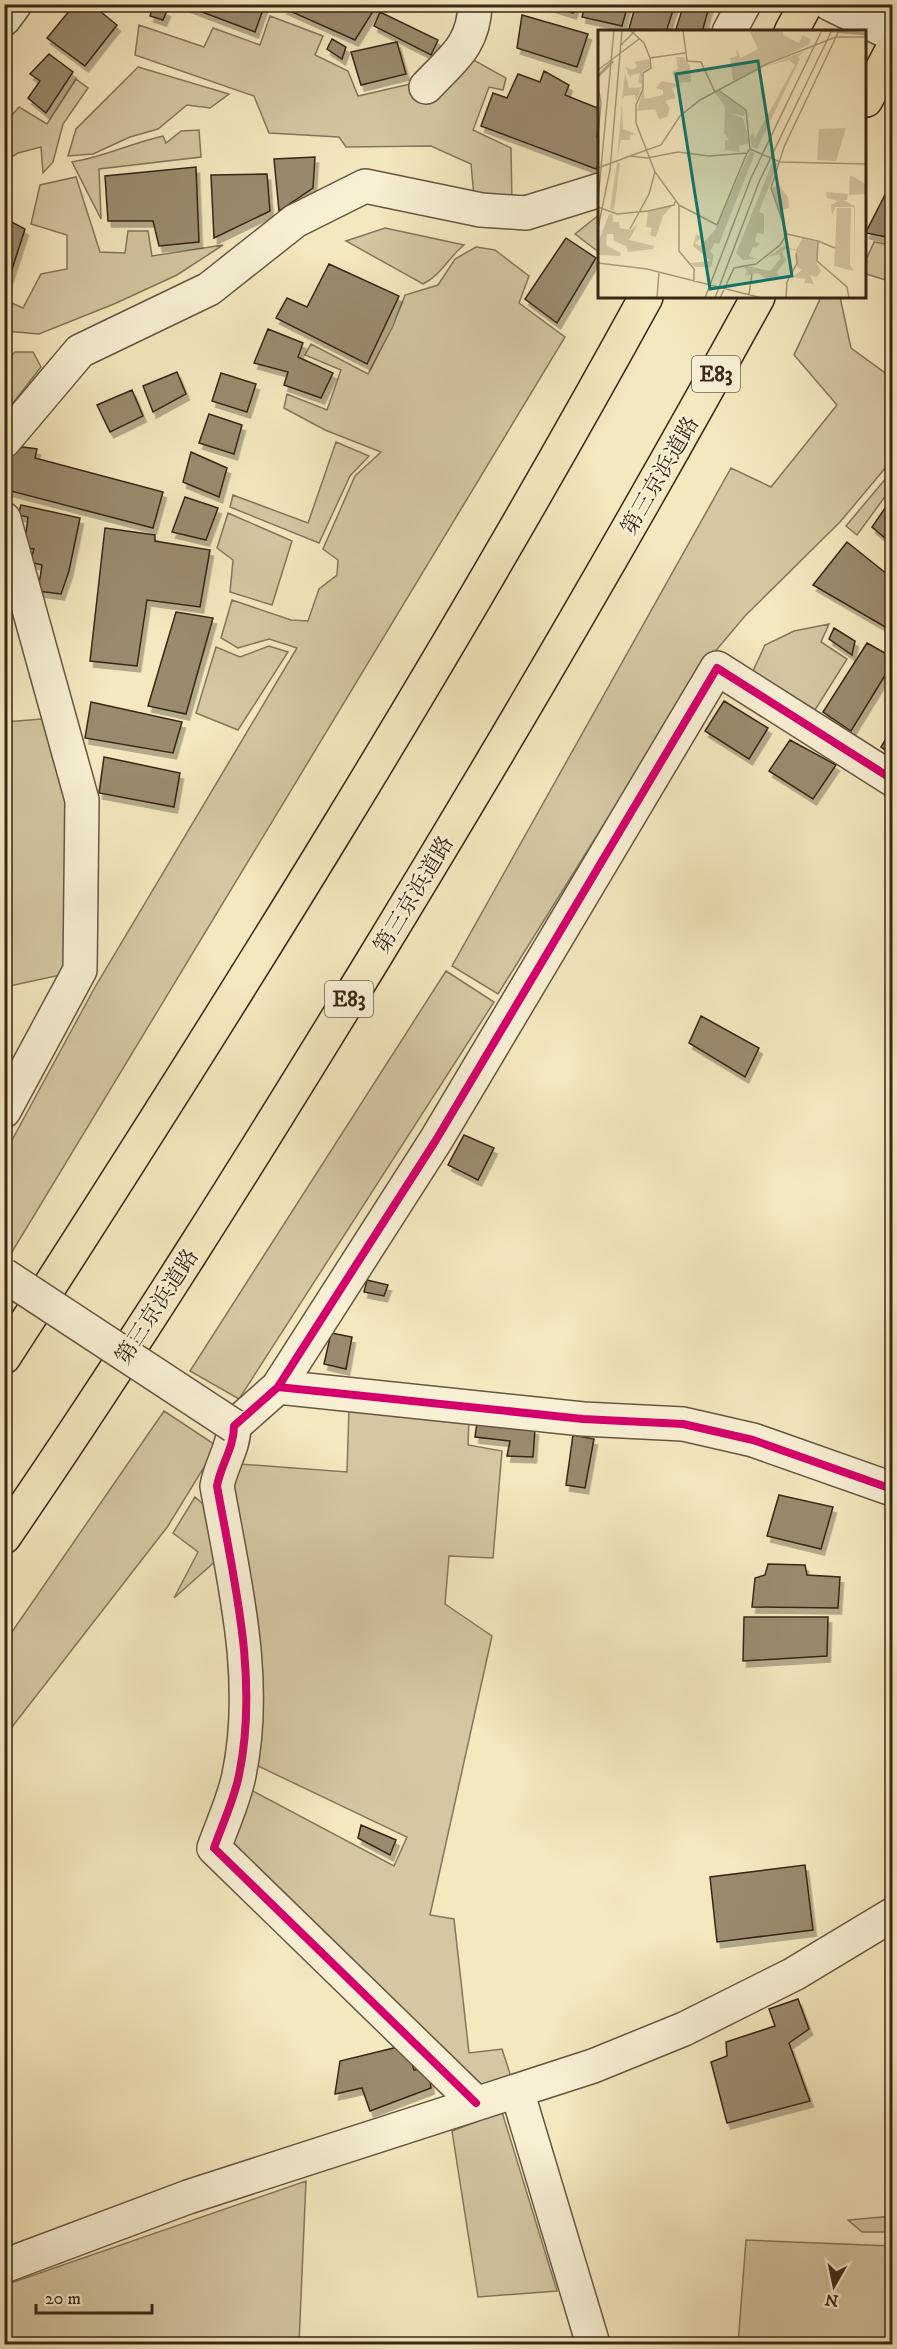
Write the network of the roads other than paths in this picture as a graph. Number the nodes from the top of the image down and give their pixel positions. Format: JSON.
{"nodes":[{"id":1,"x":15,"y":4,"type":"edge"},
{"id":2,"x":474,"y":4,"type":"edge"},
{"id":3,"x":744,"y":4,"type":"edge"},
{"id":4,"x":806,"y":4,"type":"edge"},
{"id":5,"x":830,"y":4,"type":"edge"},
{"id":6,"x":4,"y":19,"type":"edge"},
{"id":7,"x":730,"y":30,"type":"edge"},
{"id":8,"x":792,"y":30,"type":"edge"},
{"id":9,"x":892,"y":34,"type":"edge"},
{"id":10,"x":892,"y":50,"type":"edge"},
{"id":11,"x":426,"y":87,"type":"dead end"},
{"id":12,"x":867,"y":98,"type":"edge"},
{"id":13,"x":598,"y":191,"type":"edge"},
{"id":14,"x":644,"y":298,"type":"edge"},
{"id":15,"x":757,"y":298,"type":"edge"},
{"id":16,"x":4,"y":441,"type":"edge"},
{"id":17,"x":4,"y":519,"type":"edge"},
{"id":18,"x":892,"y":779,"type":"edge"},
{"id":19,"x":4,"y":1111,"type":"edge"},
{"id":20,"x":4,"y":1275,"type":"edge"},
{"id":21,"x":4,"y":1358,"type":"edge"},
{"id":22,"x":278,"y":1387,"type":"junction"},
{"id":23,"x":234,"y":1426,"type":"junction"},
{"id":24,"x":892,"y":1489,"type":"edge"},
{"id":25,"x":4,"y":1537,"type":"edge"},
{"id":26,"x":892,"y":1915,"type":"edge"},
{"id":27,"x":517,"y":2091,"type":"junction"},
{"id":28,"x":476,"y":2103,"type":"junction"},
{"id":29,"x":4,"y":2266,"type":"edge"},
{"id":30,"x":593,"y":2344,"type":"edge"}],
"edges":[{"from":1,"to":6,"type":"street"},
{"from":2,"to":11,"type":"street"},
{"from":3,"to":7,"type":"street"},
{"from":4,"to":8,"type":"highway"},
{"from":5,"to":9,"type":"street"},
{"from":10,"to":12,"type":"highway"},
{"from":13,"to":16,"type":"street"},
{"from":14,"to":21,"type":"highway"},
{"from":15,"to":25,"type":"highway","name":"第三京浜道路","number":"E83"},
{"from":17,"to":19,"type":"street"},
{"from":18,"to":22,"type":"street"},
{"from":20,"to":23,"type":"street","bridge":true},
{"from":22,"to":23,"type":"street"},
{"from":22,"to":24,"type":"street"},
{"from":23,"to":28,"type":"street"},
{"from":26,"to":27,"type":"street"},
{"from":27,"to":28,"type":"street"},
{"from":27,"to":30,"type":"street"},
{"from":28,"to":29,"type":"street"}]}
